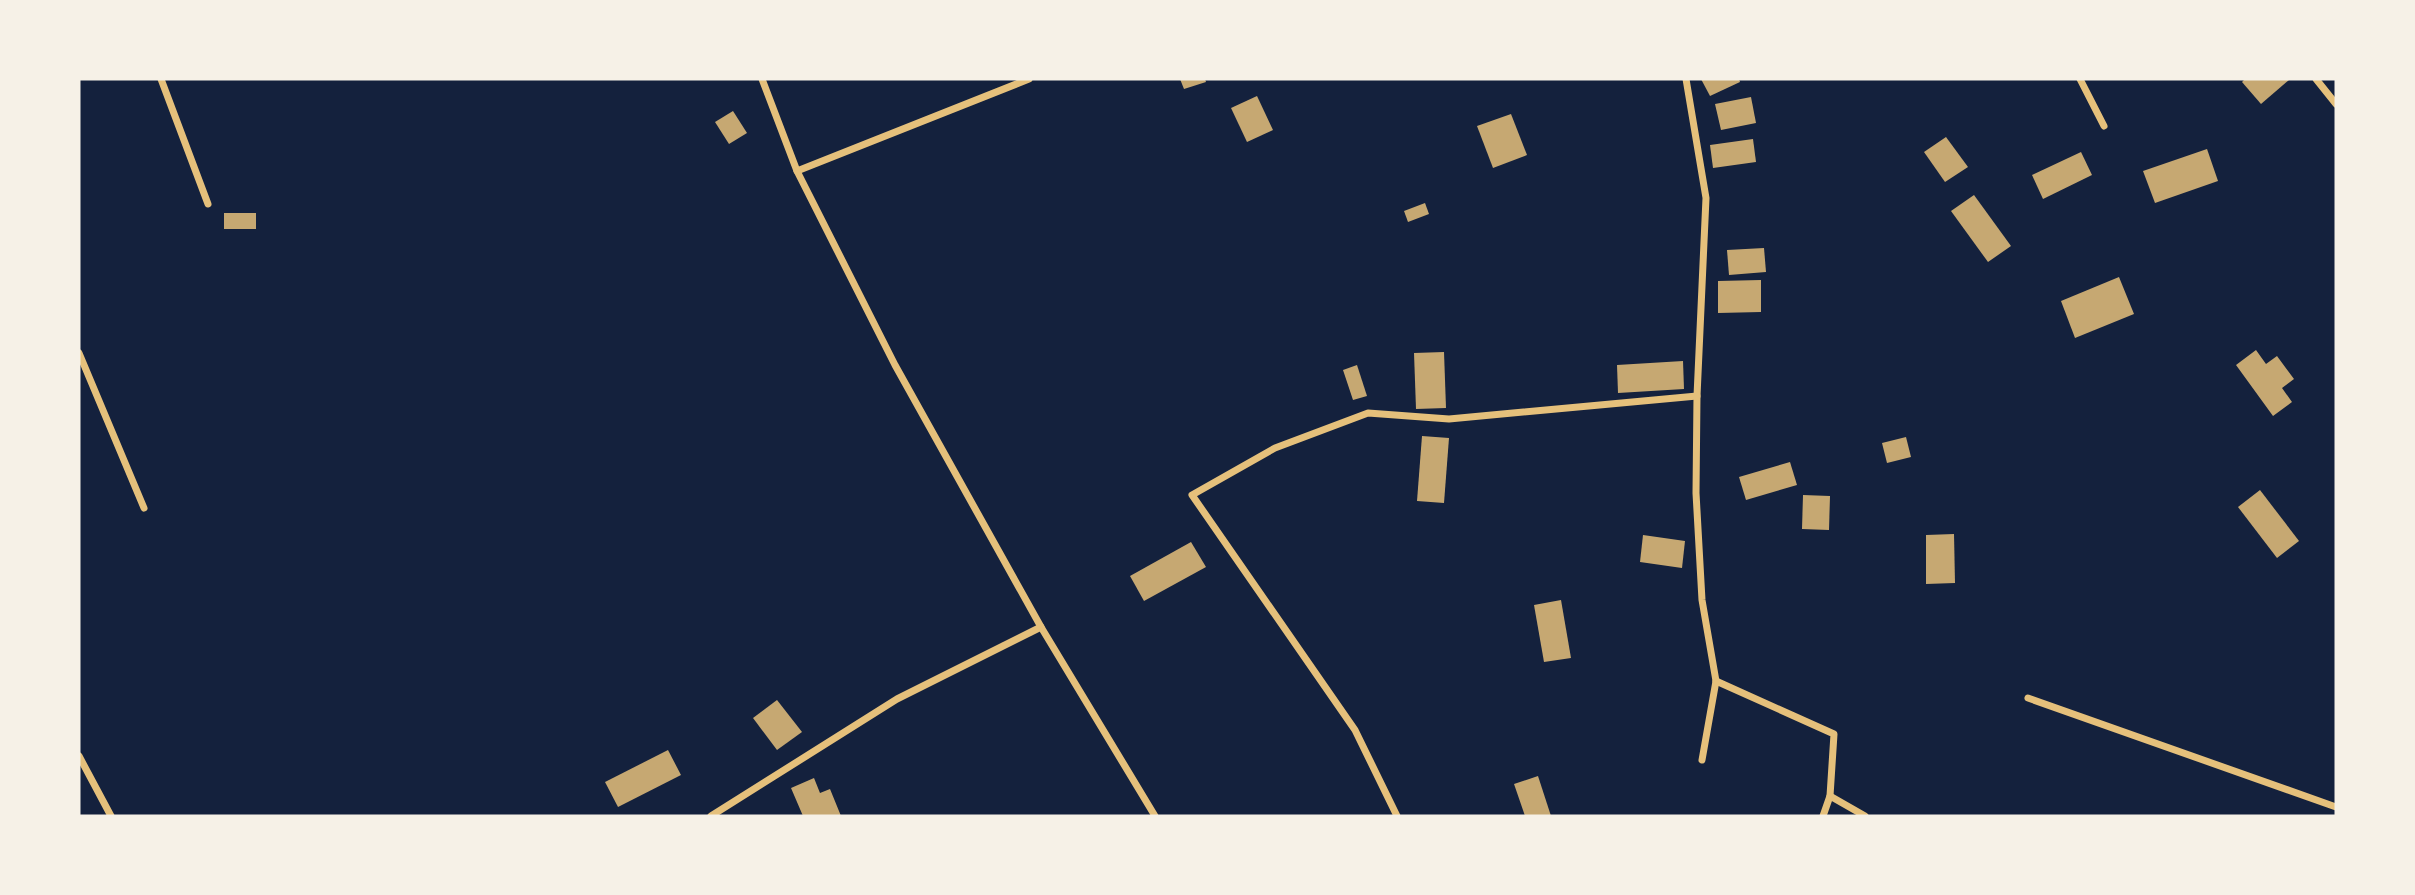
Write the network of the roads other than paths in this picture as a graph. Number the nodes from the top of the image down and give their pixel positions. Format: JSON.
{"nodes":[{"id":1,"x":161,"y":79,"type":"edge"},
{"id":2,"x":762,"y":79,"type":"edge"},
{"id":3,"x":1029,"y":79,"type":"edge"},
{"id":4,"x":1686,"y":79,"type":"edge"},
{"id":5,"x":2080,"y":79,"type":"edge"},
{"id":6,"x":2316,"y":79,"type":"edge"},
{"id":7,"x":2336,"y":104,"type":"edge"},
{"id":8,"x":2104,"y":126,"type":"dead end"},
{"id":9,"x":797,"y":171,"type":"junction"},
{"id":10,"x":208,"y":204,"type":"dead end"},
{"id":11,"x":79,"y":353,"type":"edge"},
{"id":12,"x":1697,"y":396,"type":"junction"},
{"id":13,"x":145,"y":508,"type":"dead end"},
{"id":14,"x":1041,"y":627,"type":"junction"},
{"id":15,"x":1716,"y":681,"type":"junction"},
{"id":16,"x":2028,"y":698,"type":"dead end"},
{"id":17,"x":79,"y":756,"type":"edge"},
{"id":18,"x":1702,"y":760,"type":"dead end"},
{"id":19,"x":1830,"y":796,"type":"junction"},
{"id":20,"x":2336,"y":807,"type":"edge"},
{"id":21,"x":714,"y":815,"type":"edge"},
{"id":22,"x":111,"y":816,"type":"edge"},
{"id":23,"x":1155,"y":816,"type":"edge"},
{"id":24,"x":1397,"y":816,"type":"edge"},
{"id":25,"x":1823,"y":816,"type":"edge"},
{"id":26,"x":1865,"y":816,"type":"edge"}],
"edges":[{"from":1,"to":10,"type":"street"},
{"from":2,"to":9,"type":"street"},
{"from":3,"to":9,"type":"street"},
{"from":4,"to":12,"type":"street"},
{"from":5,"to":8,"type":"street"},
{"from":6,"to":7,"type":"street"},
{"from":9,"to":14,"type":"street"},
{"from":11,"to":13,"type":"street"},
{"from":12,"to":15,"type":"street"},
{"from":12,"to":24,"type":"street"},
{"from":14,"to":21,"type":"street"},
{"from":14,"to":23,"type":"street"},
{"from":15,"to":18,"type":"street"},
{"from":15,"to":19,"type":"street"},
{"from":16,"to":20,"type":"street"},
{"from":17,"to":22,"type":"street"},
{"from":19,"to":25,"type":"street"},
{"from":19,"to":26,"type":"street"}]}
